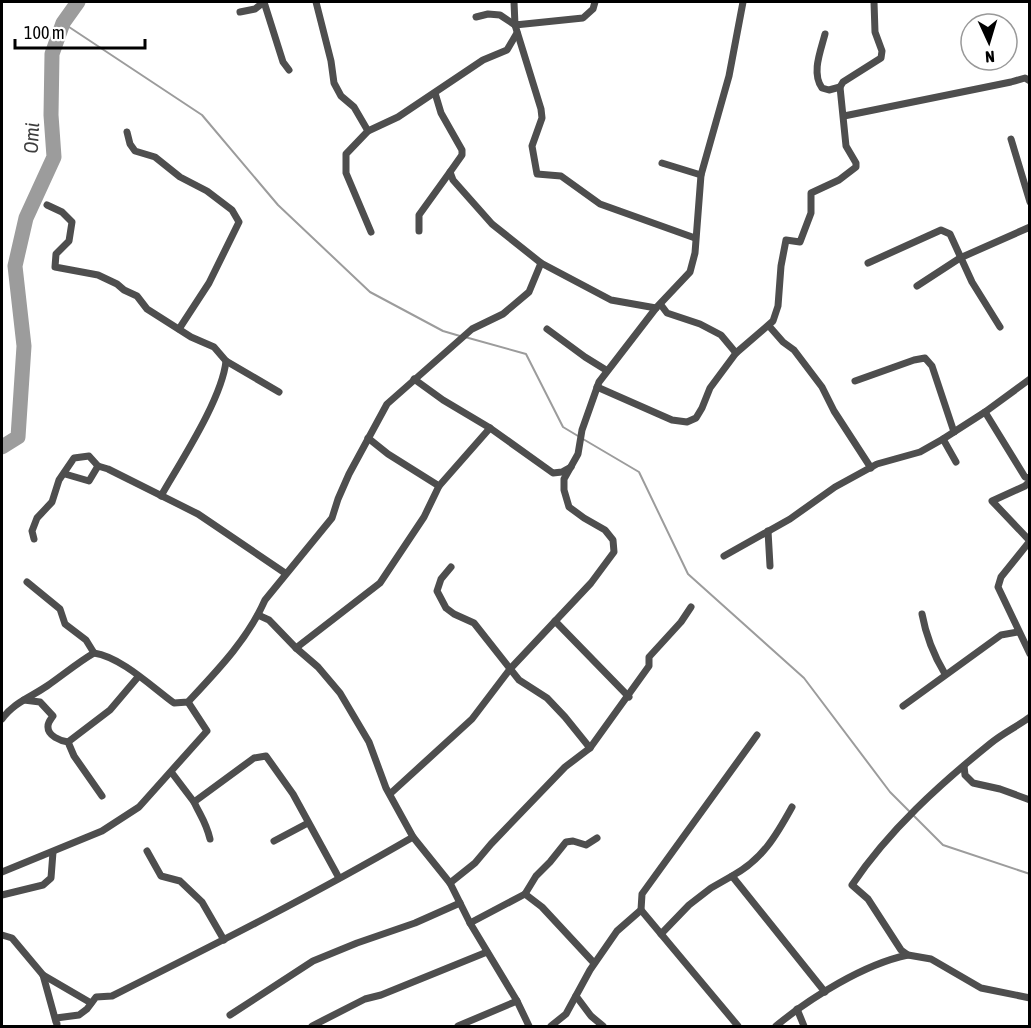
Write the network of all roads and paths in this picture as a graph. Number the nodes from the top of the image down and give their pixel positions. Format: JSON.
{"nodes":[{"id":1,"x":264,"y":2,"type":"edge"},
{"id":2,"x":316,"y":2,"type":"edge"},
{"id":3,"x":514,"y":2,"type":"edge"},
{"id":4,"x":595,"y":2,"type":"edge"},
{"id":5,"x":743,"y":2,"type":"edge"},
{"id":6,"x":874,"y":2,"type":"edge"},
{"id":7,"x":240,"y":12,"type":"dead end"},
{"id":8,"x":477,"y":17,"type":"dead end"},
{"id":9,"x":515,"y":25,"type":"junction"},
{"id":10,"x":517,"y":33,"type":"junction"},
{"id":11,"x":825,"y":34,"type":"dead end"},
{"id":12,"x":289,"y":70,"type":"dead end"},
{"id":13,"x":1029,"y":81,"type":"edge"},
{"id":14,"x":840,"y":87,"type":"junction"},
{"id":15,"x":435,"y":93,"type":"junction"},
{"id":16,"x":844,"y":116,"type":"junction"},
{"id":17,"x":368,"y":131,"type":"junction"},
{"id":18,"x":127,"y":132,"type":"dead end"},
{"id":19,"x":1011,"y":139,"type":"dead end"},
{"id":20,"x":662,"y":163,"type":"dead end"},
{"id":21,"x":450,"y":172,"type":"junction"},
{"id":22,"x":701,"y":175,"type":"junction"},
{"id":23,"x":1029,"y":202,"type":"edge"},
{"id":24,"x":47,"y":204,"type":"dead end"},
{"id":25,"x":1029,"y":227,"type":"edge"},
{"id":26,"x":419,"y":231,"type":"dead end"},
{"id":27,"x":371,"y":232,"type":"dead end"},
{"id":28,"x":695,"y":238,"type":"junction"},
{"id":29,"x":960,"y":258,"type":"junction"},
{"id":30,"x":541,"y":263,"type":"junction"},
{"id":31,"x":868,"y":263,"type":"dead end"},
{"id":32,"x":917,"y":286,"type":"dead end"},
{"id":33,"x":658,"y":306,"type":"junction"},
{"id":34,"x":769,"y":326,"type":"junction"},
{"id":35,"x":1000,"y":327,"type":"dead end"},
{"id":36,"x":179,"y":329,"type":"junction"},
{"id":37,"x":547,"y":329,"type":"dead end"},
{"id":38,"x":736,"y":353,"type":"junction"},
{"id":39,"x":226,"y":361,"type":"junction"},
{"id":40,"x":606,"y":370,"type":"junction"},
{"id":41,"x":414,"y":379,"type":"junction"},
{"id":42,"x":1029,"y":379,"type":"edge"},
{"id":43,"x":855,"y":381,"type":"dead end"},
{"id":44,"x":597,"y":387,"type":"junction"},
{"id":45,"x":279,"y":392,"type":"dead end"},
{"id":46,"x":985,"y":412,"type":"junction"},
{"id":47,"x":490,"y":428,"type":"junction"},
{"id":48,"x":954,"y":432,"type":"junction"},
{"id":49,"x":368,"y":438,"type":"junction"},
{"id":50,"x":943,"y":439,"type":"junction"},
{"id":51,"x":956,"y":462,"type":"dead end"},
{"id":52,"x":98,"y":466,"type":"junction"},
{"id":53,"x":571,"y":467,"type":"junction"},
{"id":54,"x":870,"y":468,"type":"junction"},
{"id":55,"x":65,"y":474,"type":"junction"},
{"id":56,"x":1029,"y":480,"type":"edge"},
{"id":57,"x":439,"y":486,"type":"junction"},
{"id":58,"x":160,"y":496,"type":"junction"},
{"id":59,"x":768,"y":531,"type":"junction"},
{"id":60,"x":34,"y":539,"type":"dead end"},
{"id":61,"x":1029,"y":541,"type":"edge"},
{"id":62,"x":724,"y":556,"type":"dead end"},
{"id":63,"x":770,"y":566,"type":"dead end"},
{"id":64,"x":451,"y":567,"type":"dead end"},
{"id":65,"x":285,"y":573,"type":"junction"},
{"id":66,"x":27,"y":582,"type":"dead end"},
{"id":67,"x":691,"y":607,"type":"dead end"},
{"id":68,"x":922,"y":614,"type":"dead end"},
{"id":69,"x":258,"y":615,"type":"junction"},
{"id":70,"x":555,"y":621,"type":"junction"},
{"id":71,"x":1018,"y":632,"type":"junction"},
{"id":72,"x":296,"y":648,"type":"junction"},
{"id":73,"x":94,"y":653,"type":"junction"},
{"id":74,"x":1029,"y":654,"type":"edge"},
{"id":75,"x":510,"y":669,"type":"junction"},
{"id":76,"x":945,"y":674,"type":"junction"},
{"id":77,"x":138,"y":676,"type":"junction"},
{"id":78,"x":629,"y":697,"type":"junction"},
{"id":79,"x":21,"y":700,"type":"junction"},
{"id":80,"x":188,"y":702,"type":"junction"},
{"id":81,"x":903,"y":706,"type":"dead end"},
{"id":82,"x":2,"y":719,"type":"edge"},
{"id":83,"x":1027,"y":719,"type":"edge"},
{"id":84,"x":1029,"y":727,"type":"edge"},
{"id":85,"x":757,"y":735,"type":"dead end"},
{"id":86,"x":68,"y":742,"type":"junction"},
{"id":87,"x":591,"y":748,"type":"junction"},
{"id":88,"x":964,"y":766,"type":"junction"},
{"id":89,"x":171,"y":773,"type":"junction"},
{"id":90,"x":391,"y":793,"type":"junction"},
{"id":91,"x":102,"y":796,"type":"dead end"},
{"id":92,"x":1029,"y":800,"type":"edge"},
{"id":93,"x":194,"y":802,"type":"junction"},
{"id":94,"x":792,"y":807,"type":"dead end"},
{"id":95,"x":308,"y":823,"type":"junction"},
{"id":96,"x":413,"y":837,"type":"junction"},
{"id":97,"x":597,"y":838,"type":"dead end"},
{"id":98,"x":210,"y":839,"type":"dead end"},
{"id":99,"x":274,"y":841,"type":"dead end"},
{"id":100,"x":147,"y":851,"type":"dead end"},
{"id":101,"x":54,"y":852,"type":"junction"},
{"id":102,"x":2,"y":872,"type":"edge"},
{"id":103,"x":732,"y":876,"type":"junction"},
{"id":104,"x":339,"y":878,"type":"junction"},
{"id":105,"x":450,"y":883,"type":"junction"},
{"id":106,"x":525,"y":894,"type":"junction"},
{"id":107,"x":2,"y":895,"type":"edge"},
{"id":108,"x":460,"y":903,"type":"junction"},
{"id":109,"x":641,"y":910,"type":"junction"},
{"id":110,"x":470,"y":923,"type":"junction"},
{"id":111,"x":2,"y":934,"type":"edge"},
{"id":112,"x":661,"y":934,"type":"junction"},
{"id":113,"x":224,"y":940,"type":"junction"},
{"id":114,"x":487,"y":952,"type":"junction"},
{"id":115,"x":904,"y":952,"type":"junction"},
{"id":116,"x":594,"y":963,"type":"junction"},
{"id":117,"x":43,"y":975,"type":"junction"},
{"id":118,"x":825,"y":992,"type":"junction"},
{"id":119,"x":576,"y":996,"type":"junction"},
{"id":120,"x":1029,"y":998,"type":"edge"},
{"id":121,"x":517,"y":1001,"type":"junction"},
{"id":122,"x":91,"y":1003,"type":"junction"},
{"id":123,"x":796,"y":1009,"type":"junction"},
{"id":124,"x":230,"y":1015,"type":"dead end"},
{"id":125,"x":57,"y":1025,"type":"edge"},
{"id":126,"x":312,"y":1026,"type":"edge"},
{"id":127,"x":458,"y":1026,"type":"edge"},
{"id":128,"x":529,"y":1026,"type":"edge"},
{"id":129,"x":551,"y":1026,"type":"edge"},
{"id":130,"x":603,"y":1026,"type":"edge"},
{"id":131,"x":738,"y":1026,"type":"edge"},
{"id":132,"x":776,"y":1026,"type":"edge"},
{"id":133,"x":804,"y":1026,"type":"edge"}],
"edges":[{"from":1,"to":7,"type":"street"},
{"from":1,"to":12,"type":"street"},
{"from":2,"to":17,"type":"street"},
{"from":3,"to":9,"type":"street"},
{"from":4,"to":9,"type":"street"},
{"from":5,"to":22,"type":"street"},
{"from":6,"to":14,"type":"street"},
{"from":8,"to":9,"type":"street"},
{"from":9,"to":10,"type":"street"},
{"from":10,"to":15,"type":"street"},
{"from":10,"to":28,"type":"street"},
{"from":11,"to":14,"type":"street"},
{"from":13,"to":16,"type":"street"},
{"from":14,"to":16,"type":"street"},
{"from":15,"to":17,"type":"street"},
{"from":15,"to":21,"type":"street"},
{"from":16,"to":34,"type":"street"},
{"from":17,"to":27,"type":"street"},
{"from":18,"to":36,"type":"street"},
{"from":19,"to":23,"type":"street"},
{"from":20,"to":22,"type":"street"},
{"from":21,"to":26,"type":"street"},
{"from":21,"to":30,"type":"street"},
{"from":22,"to":28,"type":"street"},
{"from":24,"to":36,"type":"street"},
{"from":25,"to":29,"type":"street"},
{"from":28,"to":33,"type":"street"},
{"from":29,"to":31,"type":"street"},
{"from":29,"to":32,"type":"street"},
{"from":29,"to":35,"type":"street"},
{"from":30,"to":33,"type":"street"},
{"from":30,"to":41,"type":"street"},
{"from":33,"to":38,"type":"street"},
{"from":33,"to":40,"type":"street"},
{"from":34,"to":38,"type":"street"},
{"from":34,"to":54,"type":"street"},
{"from":36,"to":39,"type":"street"},
{"from":37,"to":40,"type":"street"},
{"from":38,"to":44,"type":"street"},
{"from":39,"to":45,"type":"street"},
{"from":39,"to":58,"type":"street"},
{"from":40,"to":44,"type":"street"},
{"from":41,"to":47,"type":"street"},
{"from":41,"to":49,"type":"street"},
{"from":42,"to":46,"type":"street"},
{"from":43,"to":48,"type":"street"},
{"from":44,"to":53,"type":"street"},
{"from":46,"to":48,"type":"street"},
{"from":46,"to":56,"type":"street"},
{"from":47,"to":53,"type":"street"},
{"from":47,"to":57,"type":"street"},
{"from":48,"to":50,"type":"street"},
{"from":49,"to":57,"type":"street"},
{"from":49,"to":65,"type":"street"},
{"from":50,"to":51,"type":"street"},
{"from":50,"to":54,"type":"street"},
{"from":52,"to":55,"type":"street"},
{"from":52,"to":55,"type":"street"},
{"from":52,"to":58,"type":"street"},
{"from":53,"to":70,"type":"street"},
{"from":54,"to":59,"type":"street"},
{"from":55,"to":60,"type":"street"},
{"from":56,"to":61,"type":"street"},
{"from":57,"to":72,"type":"street"},
{"from":58,"to":65,"type":"street"},
{"from":59,"to":62,"type":"street"},
{"from":59,"to":63,"type":"street"},
{"from":61,"to":71,"type":"street"},
{"from":64,"to":75,"type":"street"},
{"from":65,"to":69,"type":"street"},
{"from":66,"to":73,"type":"street"},
{"from":67,"to":78,"type":"street"},
{"from":68,"to":76,"type":"street"},
{"from":69,"to":72,"type":"street"},
{"from":69,"to":80,"type":"street"},
{"from":70,"to":75,"type":"street"},
{"from":70,"to":78,"type":"street"},
{"from":71,"to":74,"type":"street"},
{"from":71,"to":76,"type":"street"},
{"from":72,"to":90,"type":"street"},
{"from":73,"to":77,"type":"street"},
{"from":73,"to":79,"type":"street"},
{"from":75,"to":87,"type":"street"},
{"from":75,"to":90,"type":"street"},
{"from":76,"to":81,"type":"street"},
{"from":77,"to":80,"type":"street"},
{"from":77,"to":86,"type":"street"},
{"from":78,"to":87,"type":"street"},
{"from":79,"to":82,"type":"street"},
{"from":79,"to":86,"type":"street"},
{"from":80,"to":89,"type":"street"},
{"from":83,"to":84,"type":"street"},
{"from":83,"to":88,"type":"street"},
{"from":85,"to":109,"type":"street"},
{"from":86,"to":91,"type":"street"},
{"from":87,"to":105,"type":"street"},
{"from":88,"to":92,"type":"street"},
{"from":88,"to":115,"type":"street"},
{"from":89,"to":93,"type":"street"},
{"from":89,"to":101,"type":"street"},
{"from":90,"to":96,"type":"street"},
{"from":93,"to":95,"type":"street"},
{"from":93,"to":98,"type":"street"},
{"from":94,"to":103,"type":"street"},
{"from":95,"to":99,"type":"street"},
{"from":95,"to":104,"type":"street"},
{"from":96,"to":104,"type":"street"},
{"from":96,"to":105,"type":"street"},
{"from":97,"to":106,"type":"street"},
{"from":100,"to":113,"type":"street"},
{"from":101,"to":102,"type":"street"},
{"from":101,"to":107,"type":"street"},
{"from":103,"to":112,"type":"street"},
{"from":103,"to":118,"type":"street"},
{"from":104,"to":113,"type":"street"},
{"from":105,"to":108,"type":"street"},
{"from":106,"to":110,"type":"street"},
{"from":106,"to":116,"type":"street"},
{"from":108,"to":110,"type":"street"},
{"from":108,"to":124,"type":"street"},
{"from":109,"to":112,"type":"street"},
{"from":109,"to":116,"type":"street"},
{"from":110,"to":114,"type":"street"},
{"from":111,"to":117,"type":"street"},
{"from":112,"to":131,"type":"street"},
{"from":113,"to":122,"type":"street"},
{"from":114,"to":121,"type":"street"},
{"from":114,"to":126,"type":"street"},
{"from":115,"to":118,"type":"street"},
{"from":115,"to":120,"type":"street"},
{"from":116,"to":119,"type":"street"},
{"from":117,"to":122,"type":"street"},
{"from":117,"to":125,"type":"street"},
{"from":118,"to":123,"type":"street"},
{"from":119,"to":129,"type":"street"},
{"from":119,"to":130,"type":"street"},
{"from":121,"to":127,"type":"street"},
{"from":121,"to":128,"type":"street"},
{"from":122,"to":125,"type":"street"},
{"from":123,"to":132,"type":"street"},
{"from":123,"to":133,"type":"street"}]}
